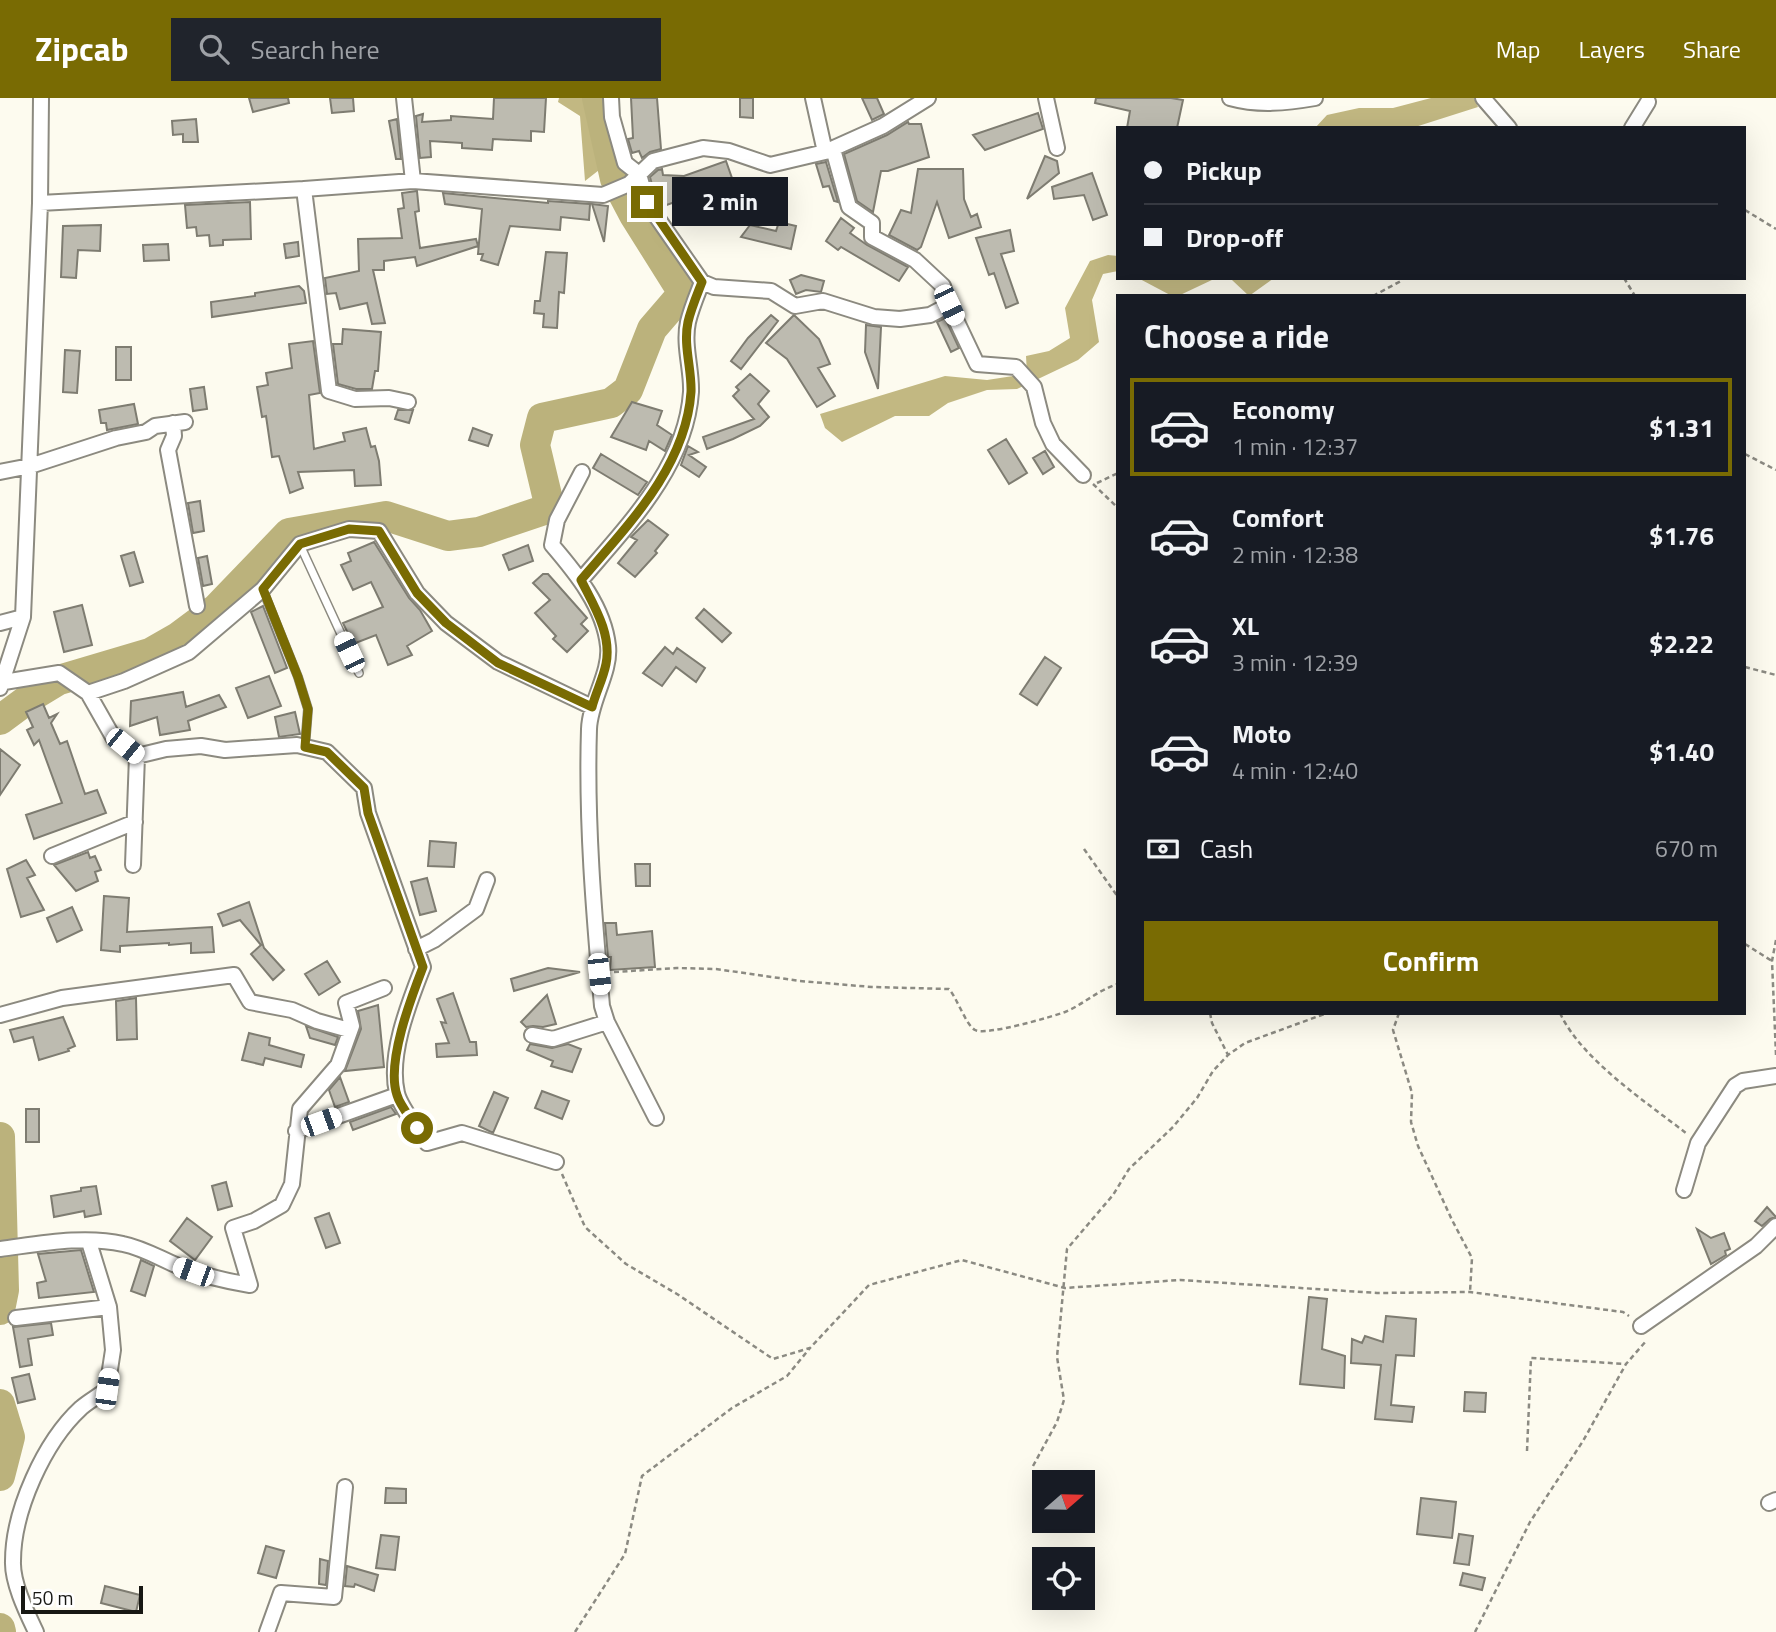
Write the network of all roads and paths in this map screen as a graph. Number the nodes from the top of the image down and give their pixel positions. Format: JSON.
{"nodes":[{"id":1,"x":41,"y":98,"type":"edge"},
{"id":2,"x":404,"y":98,"type":"edge"},
{"id":3,"x":611,"y":98,"type":"edge"},
{"id":4,"x":813,"y":98,"type":"edge"},
{"id":5,"x":928,"y":98,"type":"edge"},
{"id":6,"x":1046,"y":98,"type":"edge"},
{"id":7,"x":1230,"y":98,"type":"edge"},
{"id":8,"x":1315,"y":98,"type":"edge"},
{"id":9,"x":1483,"y":98,"type":"edge"},
{"id":10,"x":1648,"y":102,"type":"dead end"},
{"id":11,"x":1506,"y":126,"type":"edge"},
{"id":12,"x":1633,"y":126,"type":"edge"},
{"id":13,"x":1057,"y":148,"type":"dead end"},
{"id":14,"x":829,"y":151,"type":"junction"},
{"id":15,"x":634,"y":179,"type":"junction"},
{"id":16,"x":413,"y":181,"type":"junction"},
{"id":17,"x":304,"y":189,"type":"junction"},
{"id":18,"x":40,"y":203,"type":"junction"},
{"id":19,"x":1746,"y":211,"type":"edge"},
{"id":20,"x":1776,"y":229,"type":"edge"},
{"id":21,"x":1399,"y":280,"type":"edge"},
{"id":22,"x":702,"y":282,"type":"junction"},
{"id":23,"x":1376,"y":294,"type":"edge"},
{"id":24,"x":949,"y":305,"type":"junction"},
{"id":25,"x":408,"y":402,"type":"dead end"},
{"id":26,"x":1746,"y":455,"type":"edge"},
{"id":27,"x":30,"y":466,"type":"junction"},
{"id":28,"x":1776,"y":470,"type":"edge"},
{"id":29,"x":0,"y":472,"type":"edge"},
{"id":30,"x":582,"y":472,"type":"dead end"},
{"id":31,"x":1116,"y":473,"type":"edge"},
{"id":32,"x":1088,"y":480,"type":"junction"},
{"id":33,"x":1116,"y":506,"type":"edge"},
{"id":34,"x":300,"y":544,"type":"junction"},
{"id":35,"x":581,"y":580,"type":"junction"},
{"id":36,"x":263,"y":589,"type":"junction"},
{"id":37,"x":197,"y":606,"type":"dead end"},
{"id":38,"x":23,"y":617,"type":"junction"},
{"id":39,"x":0,"y":623,"type":"edge"},
{"id":40,"x":1746,"y":667,"type":"edge"},
{"id":41,"x":359,"y":673,"type":"dead end"},
{"id":42,"x":1776,"y":675,"type":"edge"},
{"id":43,"x":2,"y":685,"type":"edge"},
{"id":44,"x":88,"y":693,"type":"junction"},
{"id":45,"x":592,"y":707,"type":"junction"},
{"id":46,"x":305,"y":747,"type":"junction"},
{"id":47,"x":137,"y":756,"type":"junction"},
{"id":48,"x":135,"y":822,"type":"junction"},
{"id":49,"x":1084,"y":849,"type":"dead end"},
{"id":50,"x":52,"y":856,"type":"dead end"},
{"id":51,"x":133,"y":865,"type":"dead end"},
{"id":52,"x":486,"y":880,"type":"dead end"},
{"id":53,"x":1116,"y":894,"type":"edge"},
{"id":54,"x":1776,"y":940,"type":"edge"},
{"id":55,"x":1746,"y":945,"type":"edge"},
{"id":56,"x":416,"y":949,"type":"junction"},
{"id":57,"x":1772,"y":961,"type":"junction"},
{"id":58,"x":599,"y":974,"type":"junction"},
{"id":59,"x":1116,"y":985,"type":"edge"},
{"id":60,"x":384,"y":988,"type":"dead end"},
{"id":61,"x":0,"y":1015,"type":"edge"},
{"id":62,"x":1210,"y":1015,"type":"edge"},
{"id":63,"x":1322,"y":1015,"type":"edge"},
{"id":64,"x":1398,"y":1015,"type":"edge"},
{"id":65,"x":1561,"y":1015,"type":"edge"},
{"id":66,"x":607,"y":1022,"type":"junction"},
{"id":67,"x":349,"y":1030,"type":"junction"},
{"id":68,"x":532,"y":1035,"type":"dead end"},
{"id":69,"x":1228,"y":1055,"type":"junction"},
{"id":70,"x":1776,"y":1055,"type":"edge"},
{"id":71,"x":1776,"y":1076,"type":"edge"},
{"id":72,"x":397,"y":1096,"type":"junction"},
{"id":73,"x":656,"y":1118,"type":"dead end"},
{"id":74,"x":296,"y":1131,"type":"junction"},
{"id":75,"x":1698,"y":1143,"type":"junction"},
{"id":76,"x":556,"y":1162,"type":"joint"},
{"id":77,"x":1684,"y":1190,"type":"dead end"},
{"id":78,"x":1776,"y":1226,"type":"edge"},
{"id":79,"x":89,"y":1241,"type":"junction"},
{"id":80,"x":0,"y":1249,"type":"edge"},
{"id":81,"x":1065,"y":1288,"type":"junction"},
{"id":82,"x":1470,"y":1292,"type":"junction"},
{"id":83,"x":108,"y":1307,"type":"junction"},
{"id":84,"x":16,"y":1318,"type":"dead end"},
{"id":85,"x":1641,"y":1326,"type":"junction"},
{"id":86,"x":810,"y":1348,"type":"junction"},
{"id":87,"x":1626,"y":1364,"type":"junction"},
{"id":88,"x":1527,"y":1451,"type":"dead end"},
{"id":89,"x":1033,"y":1466,"type":"dead end"},
{"id":90,"x":345,"y":1487,"type":"dead end"},
{"id":91,"x":36,"y":1632,"type":"edge"},
{"id":92,"x":267,"y":1632,"type":"edge"},
{"id":93,"x":575,"y":1632,"type":"edge"},
{"id":94,"x":1475,"y":1632,"type":"edge"}],
"edges":[{"from":1,"to":18,"type":"street"},
{"from":2,"to":16,"type":"street"},
{"from":3,"to":15,"type":"street"},
{"from":4,"to":14,"type":"street"},
{"from":5,"to":14,"type":"street"},
{"from":6,"to":13,"type":"street"},
{"from":7,"to":8,"type":"street"},
{"from":9,"to":11,"type":"street"},
{"from":10,"to":12,"type":"street"},
{"from":14,"to":15,"type":"street"},
{"from":14,"to":24,"type":"street"},
{"from":15,"to":16,"type":"street"},
{"from":15,"to":22,"type":"street"},
{"from":16,"to":17,"type":"street"},
{"from":17,"to":18,"type":"street"},
{"from":17,"to":25,"type":"street"},
{"from":18,"to":27,"type":"street"},
{"from":19,"to":20,"type":"path"},
{"from":21,"to":23,"type":"path"},
{"from":22,"to":24,"type":"street"},
{"from":22,"to":35,"type":"street"},
{"from":24,"to":32,"type":"street"},
{"from":26,"to":28,"type":"path"},
{"from":27,"to":29,"type":"street"},
{"from":27,"to":37,"type":"street"},
{"from":27,"to":38,"type":"street"},
{"from":30,"to":35,"type":"street"},
{"from":31,"to":32,"type":"path"},
{"from":32,"to":33,"type":"path"},
{"from":34,"to":36,"type":"street"},
{"from":34,"to":41,"type":"lane"},
{"from":34,"to":45,"type":"street"},
{"from":35,"to":45,"type":"street"},
{"from":36,"to":44,"type":"street"},
{"from":36,"to":46,"type":"lane"},
{"from":38,"to":39,"type":"street"},
{"from":38,"to":43,"type":"street"},
{"from":40,"to":42,"type":"path"},
{"from":43,"to":44,"type":"street"},
{"from":44,"to":47,"type":"street"},
{"from":45,"to":58,"type":"street"},
{"from":46,"to":47,"type":"street"},
{"from":46,"to":56,"type":"street"},
{"from":47,"to":48,"type":"street"},
{"from":48,"to":50,"type":"street"},
{"from":48,"to":51,"type":"street"},
{"from":49,"to":53,"type":"path"},
{"from":52,"to":56,"type":"street"},
{"from":54,"to":57,"type":"path"},
{"from":55,"to":57,"type":"path"},
{"from":56,"to":72,"type":"street"},
{"from":57,"to":70,"type":"path"},
{"from":58,"to":59,"type":"path"},
{"from":58,"to":66,"type":"street"},
{"from":60,"to":67,"type":"street"},
{"from":61,"to":67,"type":"street"},
{"from":62,"to":69,"type":"path"},
{"from":63,"to":69,"type":"path"},
{"from":64,"to":82,"type":"path"},
{"from":65,"to":75,"type":"path"},
{"from":66,"to":68,"type":"street"},
{"from":66,"to":73,"type":"street"},
{"from":67,"to":74,"type":"street"},
{"from":69,"to":81,"type":"path"},
{"from":71,"to":75,"type":"street"},
{"from":72,"to":74,"type":"street"},
{"from":72,"to":76,"type":"street"},
{"from":74,"to":79,"type":"street"},
{"from":75,"to":77,"type":"street"},
{"from":76,"to":86,"type":"path"},
{"from":78,"to":85,"type":"street"},
{"from":79,"to":80,"type":"street"},
{"from":79,"to":83,"type":"street"},
{"from":81,"to":82,"type":"path"},
{"from":81,"to":86,"type":"path"},
{"from":81,"to":89,"type":"path"},
{"from":82,"to":85,"type":"path"},
{"from":83,"to":84,"type":"street"},
{"from":83,"to":91,"type":"street"},
{"from":85,"to":87,"type":"path"},
{"from":86,"to":93,"type":"path"},
{"from":87,"to":88,"type":"path"},
{"from":87,"to":94,"type":"path"},
{"from":90,"to":92,"type":"street"}]}
